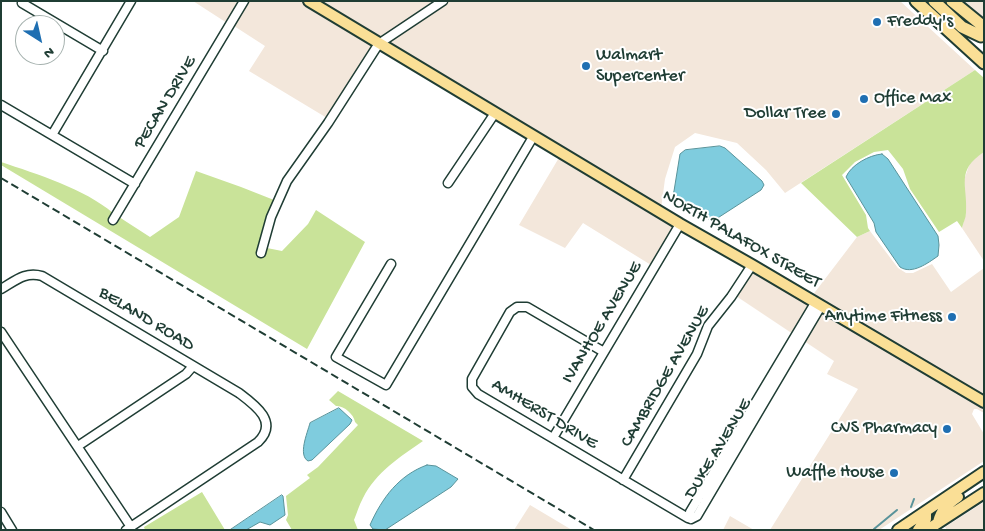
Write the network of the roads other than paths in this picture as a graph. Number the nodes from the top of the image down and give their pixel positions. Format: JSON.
{"nodes":[{"id":1,"x":131,"y":1,"type":"edge"},
{"id":2,"x":244,"y":1,"type":"edge"},
{"id":3,"x":309,"y":1,"type":"edge"},
{"id":4,"x":443,"y":1,"type":"edge"},
{"id":5,"x":916,"y":1,"type":"edge"},
{"id":6,"x":934,"y":1,"type":"edge"},
{"id":7,"x":944,"y":1,"type":"edge"},
{"id":8,"x":952,"y":1,"type":"edge"},
{"id":9,"x":22,"y":3,"type":"dead end"},
{"id":10,"x":983,"y":33,"type":"edge"},
{"id":11,"x":380,"y":43,"type":"junction"},
{"id":12,"x":103,"y":50,"type":"junction"},
{"id":13,"x":983,"y":63,"type":"edge"},
{"id":14,"x":1,"y":105,"type":"edge"},
{"id":15,"x":494,"y":113,"type":"junction"},
{"id":16,"x":52,"y":135,"type":"junction"},
{"id":17,"x":533,"y":137,"type":"junction"},
{"id":18,"x":448,"y":183,"type":"dead end"},
{"id":19,"x":135,"y":184,"type":"junction"},
{"id":20,"x":113,"y":220,"type":"dead end"},
{"id":21,"x":680,"y":224,"type":"junction"},
{"id":22,"x":261,"y":253,"type":"dead end"},
{"id":23,"x":391,"y":264,"type":"dead end"},
{"id":24,"x":752,"y":265,"type":"junction"},
{"id":25,"x":1,"y":289,"type":"edge"},
{"id":26,"x":818,"y":305,"type":"junction"},
{"id":27,"x":1,"y":332,"type":"edge"},
{"id":28,"x":604,"y":352,"type":"junction"},
{"id":29,"x":193,"y":366,"type":"junction"},
{"id":30,"x":984,"y":402,"type":"edge"},
{"id":31,"x":553,"y":438,"type":"junction"},
{"id":32,"x":78,"y":446,"type":"junction"},
{"id":33,"x":984,"y":472,"type":"edge"},
{"id":34,"x":623,"y":480,"type":"junction"},
{"id":35,"x":984,"y":480,"type":"edge"},
{"id":36,"x":984,"y":486,"type":"edge"},
{"id":37,"x":984,"y":493,"type":"edge"},
{"id":38,"x":926,"y":511,"type":"junction"},
{"id":39,"x":1,"y":512,"type":"edge"},
{"id":40,"x":949,"y":515,"type":"junction"},
{"id":41,"x":691,"y":518,"type":"joint"},
{"id":42,"x":907,"y":526,"type":"edge"},
{"id":43,"x":941,"y":526,"type":"edge"},
{"id":44,"x":129,"y":528,"type":"edge"},
{"id":45,"x":12,"y":530,"type":"edge"},
{"id":46,"x":898,"y":530,"type":"edge"},
{"id":47,"x":918,"y":530,"type":"edge"},
{"id":48,"x":927,"y":530,"type":"edge"}],
"edges":[{"from":1,"to":12,"type":"street"},
{"from":2,"to":19,"type":"street","name":"PECAN DRIVE"},
{"from":3,"to":11,"type":"main road","name":"NORTH PALAFOX STREET"},
{"from":4,"to":11,"type":"street"},
{"from":5,"to":13,"type":"highway"},
{"from":6,"to":10,"type":"highway"},
{"from":7,"to":10,"type":"highway"},
{"from":8,"to":10,"type":"highway"},
{"from":9,"to":12,"type":"street"},
{"from":11,"to":15,"type":"main road","name":"NORTH PALAFOX STREET"},
{"from":11,"to":22,"type":"street"},
{"from":12,"to":16,"type":"street"},
{"from":14,"to":16,"type":"street"},
{"from":15,"to":17,"type":"main road","name":"NORTH PALAFOX STREET"},
{"from":15,"to":18,"type":"street"},
{"from":16,"to":19,"type":"street"},
{"from":17,"to":21,"type":"main road","name":"NORTH PALAFOX STREET"},
{"from":17,"to":23,"type":"street"},
{"from":19,"to":20,"type":"street","name":"PECAN DRIVE"},
{"from":21,"to":24,"type":"main road","name":"NORTH PALAFOX STREET"},
{"from":21,"to":28,"type":"street","name":"IVANHOE AVENUE"},
{"from":24,"to":26,"type":"main road","name":"NORTH PALAFOX STREET"},
{"from":24,"to":34,"type":"street","name":"CAMBRIDGE AVENUE"},
{"from":25,"to":29,"type":"street","name":"BELAND ROAD"},
{"from":26,"to":30,"type":"main road","name":"NORTH PALAFOX STREET"},
{"from":26,"to":41,"type":"street","name":"DUKE AVENUE"},
{"from":27,"to":32,"type":"street"},
{"from":28,"to":31,"type":"street","name":"IVANHOE AVENUE"},
{"from":28,"to":31,"type":"street","name":"AMHERST DRIVE"},
{"from":29,"to":32,"type":"street"},
{"from":29,"to":44,"type":"street","name":"BELAND ROAD"},
{"from":31,"to":34,"type":"street","name":"AMHERST DRIVE"},
{"from":32,"to":44,"type":"street"},
{"from":33,"to":38,"type":"main road"},
{"from":34,"to":41,"type":"street","name":"AMHERST DRIVE"},
{"from":35,"to":43,"type":"main road"},
{"from":36,"to":40,"type":"main road"},
{"from":37,"to":40,"type":"main road"},
{"from":38,"to":42,"type":"main road"},
{"from":38,"to":47,"type":"main road"},
{"from":39,"to":45,"type":"street"},
{"from":40,"to":43,"type":"main road"},
{"from":42,"to":46,"type":"main road"},
{"from":43,"to":48,"type":"main road"}]}
